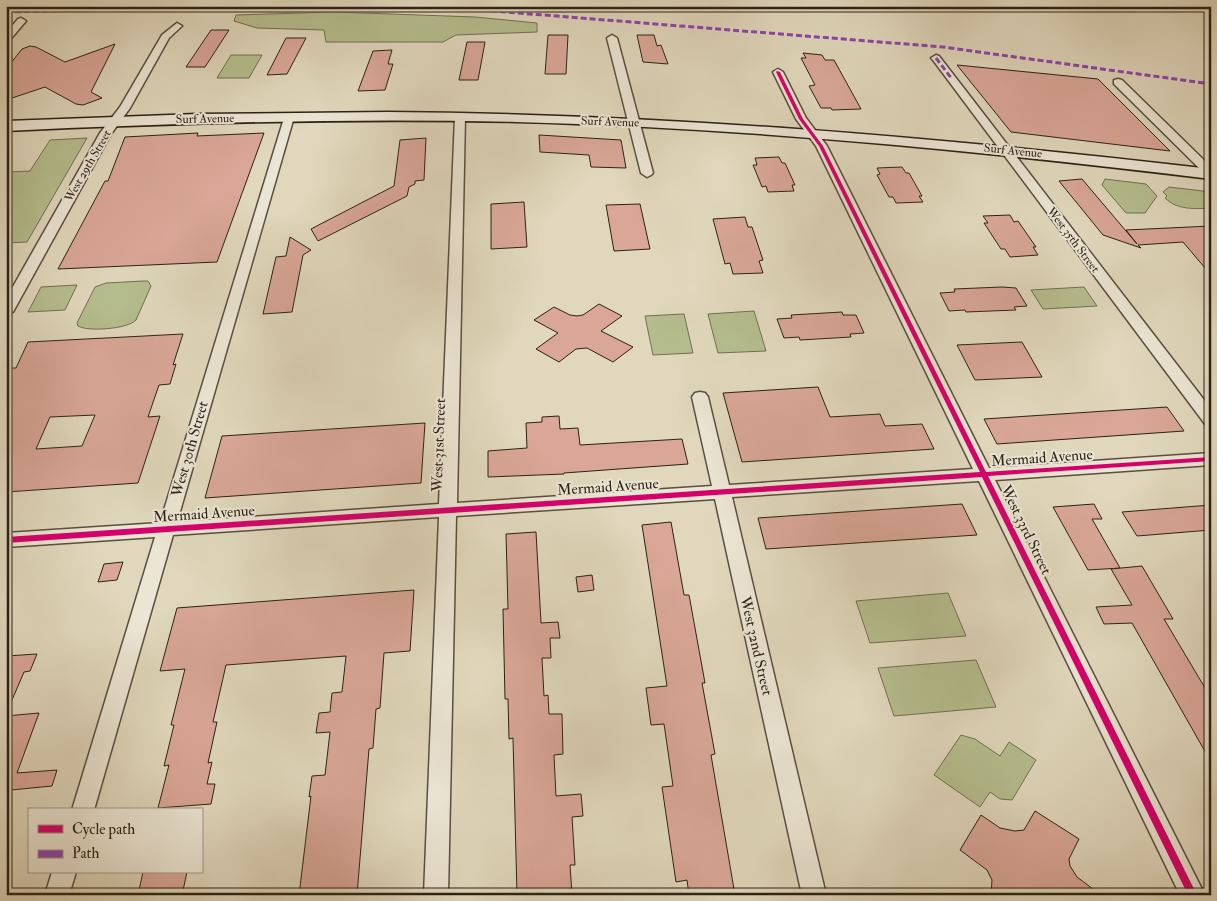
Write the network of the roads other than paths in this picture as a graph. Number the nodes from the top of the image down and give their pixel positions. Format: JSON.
{"nodes":[{"id":1,"x":21,"y":22,"type":"dead end"},
{"id":2,"x":177,"y":26,"type":"dead end"},
{"id":3,"x":612,"y":38,"type":"dead end"},
{"id":4,"x":6,"y":39,"type":"edge"},
{"id":5,"x":936,"y":58,"type":"dead end"},
{"id":6,"x":778,"y":72,"type":"dead end"},
{"id":7,"x":1118,"y":82,"type":"dead end"},
{"id":8,"x":288,"y":117,"type":"junction"},
{"id":9,"x":460,"y":117,"type":"junction"},
{"id":10,"x":115,"y":121,"type":"junction"},
{"id":11,"x":633,"y":122,"type":"junction"},
{"id":12,"x":6,"y":126,"type":"edge"},
{"id":13,"x":812,"y":133,"type":"junction"},
{"id":14,"x":1005,"y":150,"type":"junction"},
{"id":15,"x":647,"y":174,"type":"dead end"},
{"id":16,"x":1211,"y":174,"type":"edge"},
{"id":17,"x":6,"y":312,"type":"edge"},
{"id":18,"x":700,"y":397,"type":"dead end"},
{"id":19,"x":1211,"y":420,"type":"edge"},
{"id":20,"x":1211,"y":459,"type":"edge"},
{"id":21,"x":984,"y":474,"type":"junction"},
{"id":22,"x":720,"y":492,"type":"junction"},
{"id":23,"x":449,"y":510,"type":"junction"},
{"id":24,"x":166,"y":530,"type":"junction"},
{"id":25,"x":6,"y":540,"type":"edge"},
{"id":26,"x":84,"y":808,"type":"edge"},
{"id":27,"x":63,"y":874,"type":"edge"},
{"id":28,"x":58,"y":895,"type":"edge"},
{"id":29,"x":436,"y":895,"type":"edge"},
{"id":30,"x":814,"y":895,"type":"edge"},
{"id":31,"x":1193,"y":895,"type":"edge"}],
"edges":[{"from":1,"to":4,"type":"street"},
{"from":2,"to":10,"type":"street","name":"West 29th Street"},
{"from":3,"to":11,"type":"street"},
{"from":5,"to":14,"type":"street","name":"West 35th Street"},
{"from":6,"to":13,"type":"street","name":"West 33rd Street"},
{"from":7,"to":16,"type":"street"},
{"from":8,"to":9,"type":"main road","name":"Surf Avenue"},
{"from":8,"to":10,"type":"main road","name":"Surf Avenue"},
{"from":8,"to":24,"type":"street","name":"West 30th Street"},
{"from":9,"to":11,"type":"main road","name":"Surf Avenue"},
{"from":9,"to":23,"type":"street","name":"West 31st Street"},
{"from":10,"to":12,"type":"main road","name":"Surf Avenue"},
{"from":10,"to":17,"type":"street","name":"West 29th Street"},
{"from":11,"to":13,"type":"main road","name":"Surf Avenue"},
{"from":11,"to":15,"type":"street"},
{"from":13,"to":14,"type":"main road","name":"Surf Avenue"},
{"from":13,"to":21,"type":"street","name":"West 33rd Street"},
{"from":14,"to":16,"type":"main road","name":"Surf Avenue"},
{"from":14,"to":19,"type":"street","name":"West 35th Street"},
{"from":18,"to":22,"type":"street","name":"West 32nd Street"},
{"from":20,"to":21,"type":"street","name":"Mermaid Avenue"},
{"from":21,"to":22,"type":"street","name":"Mermaid Avenue"},
{"from":21,"to":31,"type":"street","name":"West 33rd Street"},
{"from":22,"to":23,"type":"street","name":"Mermaid Avenue"},
{"from":22,"to":30,"type":"street","name":"West 32nd Street"},
{"from":23,"to":24,"type":"street","name":"Mermaid Avenue"},
{"from":23,"to":29,"type":"street","name":"West 31st Street"},
{"from":24,"to":25,"type":"street","name":"Mermaid Avenue"},
{"from":24,"to":26,"type":"street","name":"West 30th Street"},
{"from":27,"to":28,"type":"street"}]}
